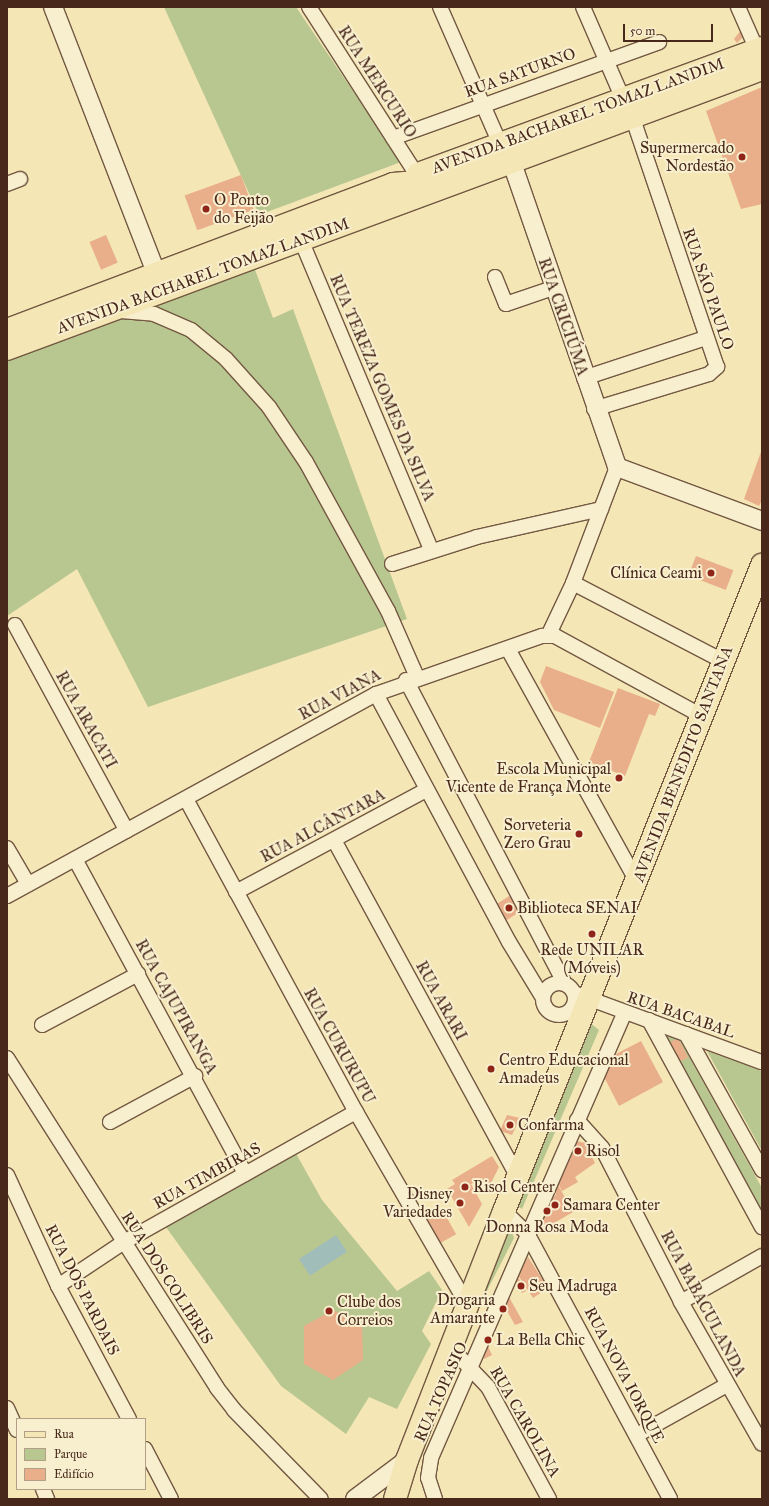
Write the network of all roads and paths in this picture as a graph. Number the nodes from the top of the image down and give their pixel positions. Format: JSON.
{"nodes":[{"id":1,"x":53,"y":7,"type":"edge"},
{"id":2,"x":309,"y":7,"type":"edge"},
{"id":3,"x":440,"y":7,"type":"edge"},
{"id":4,"x":583,"y":7,"type":"edge"},
{"id":5,"x":738,"y":7,"type":"edge"},
{"id":6,"x":659,"y":42,"type":"dead end"},
{"id":7,"x":761,"y":56,"type":"edge"},
{"id":8,"x":606,"y":60,"type":"junction"},
{"id":9,"x":762,"y":78,"type":"edge"},
{"id":10,"x":621,"y":100,"type":"junction"},
{"id":11,"x":482,"y":104,"type":"junction"},
{"id":12,"x":634,"y":122,"type":"junction"},
{"id":13,"x":393,"y":138,"type":"junction"},
{"id":14,"x":507,"y":156,"type":"junction"},
{"id":15,"x":417,"y":175,"type":"junction"},
{"id":16,"x":396,"y":194,"type":"junction"},
{"id":17,"x":302,"y":240,"type":"junction"},
{"id":18,"x":156,"y":273,"type":"junction"},
{"id":19,"x":495,"y":277,"type":"dead end"},
{"id":20,"x":553,"y":288,"type":"junction"},
{"id":21,"x":107,"y":312,"type":"junction"},
{"id":22,"x":7,"y":330,"type":"edge"},
{"id":23,"x":706,"y":338,"type":"junction"},
{"id":24,"x":7,"y":349,"type":"edge"},
{"id":25,"x":584,"y":378,"type":"junction"},
{"id":26,"x":594,"y":408,"type":"junction"},
{"id":27,"x":618,"y":467,"type":"junction"},
{"id":28,"x":601,"y":509,"type":"junction"},
{"id":29,"x":762,"y":521,"type":"edge"},
{"id":30,"x":431,"y":550,"type":"junction"},
{"id":31,"x":392,"y":564,"type":"dead end"},
{"id":32,"x":760,"y":577,"type":"edge"},
{"id":33,"x":573,"y":583,"type":"junction"},
{"id":34,"x":15,"y":625,"type":"dead end"},
{"id":35,"x":548,"y":636,"type":"junction"},
{"id":36,"x":508,"y":649,"type":"junction"},
{"id":37,"x":723,"y":660,"type":"junction"},
{"id":38,"x":412,"y":679,"type":"junction"},
{"id":39,"x":376,"y":694,"type":"junction"},
{"id":40,"x":702,"y":716,"type":"junction"},
{"id":41,"x":426,"y":790,"type":"junction"},
{"id":42,"x":186,"y":799,"type":"junction"},
{"id":43,"x":127,"y":831,"type":"junction"},
{"id":44,"x":334,"y":840,"type":"junction"},
{"id":45,"x":7,"y":848,"type":"edge"},
{"id":46,"x":74,"y":859,"type":"junction"},
{"id":47,"x":637,"y":882,"type":"junction"},
{"id":48,"x":28,"y":884,"type":"junction"},
{"id":49,"x":236,"y":892,"type":"junction"},
{"id":50,"x":7,"y":896,"type":"edge"},
{"id":51,"x":138,"y":974,"type":"junction"},
{"id":52,"x":564,"y":982,"type":"junction"},
{"id":53,"x":582,"y":997,"type":"junction"},
{"id":54,"x":543,"y":998,"type":"junction"},
{"id":55,"x":624,"y":1014,"type":"junction"},
{"id":56,"x":557,"y":1016,"type":"junction"},
{"id":57,"x":649,"y":1020,"type":"junction"},
{"id":58,"x":42,"y":1025,"type":"dead end"},
{"id":59,"x":686,"y":1034,"type":"junction"},
{"id":60,"x":574,"y":1037,"type":"junction"},
{"id":61,"x":7,"y":1058,"type":"edge"},
{"id":62,"x":762,"y":1062,"type":"edge"},
{"id":63,"x":195,"y":1076,"type":"junction"},
{"id":64,"x":356,"y":1112,"type":"junction"},
{"id":65,"x":577,"y":1120,"type":"junction"},
{"id":66,"x":110,"y":1122,"type":"dead end"},
{"id":67,"x":762,"y":1170,"type":"edge"},
{"id":68,"x":245,"y":1174,"type":"junction"},
{"id":69,"x":7,"y":1175,"type":"edge"},
{"id":70,"x":518,"y":1177,"type":"junction"},
{"id":71,"x":504,"y":1211,"type":"junction"},
{"id":72,"x":762,"y":1227,"type":"edge"},
{"id":73,"x":527,"y":1233,"type":"junction"},
{"id":74,"x":124,"y":1242,"type":"junction"},
{"id":75,"x":762,"y":1256,"type":"edge"},
{"id":76,"x":58,"y":1286,"type":"junction"},
{"id":77,"x":681,"y":1302,"type":"junction"},
{"id":78,"x":468,"y":1306,"type":"junction"},
{"id":79,"x":451,"y":1348,"type":"junction"},
{"id":80,"x":472,"y":1366,"type":"junction"},
{"id":81,"x":727,"y":1385,"type":"junction"},
{"id":82,"x":7,"y":1408,"type":"edge"},
{"id":83,"x":129,"y":1418,"type":"edge"},
{"id":84,"x":16,"y":1428,"type":"edge"},
{"id":85,"x":638,"y":1435,"type":"junction"},
{"id":86,"x":762,"y":1444,"type":"edge"},
{"id":87,"x":146,"y":1451,"type":"edge"},
{"id":88,"x":407,"y":1460,"type":"junction"},
{"id":89,"x":44,"y":1490,"type":"edge"},
{"id":90,"x":48,"y":1499,"type":"edge"},
{"id":91,"x":171,"y":1499,"type":"edge"},
{"id":92,"x":321,"y":1499,"type":"edge"},
{"id":93,"x":355,"y":1499,"type":"edge"},
{"id":94,"x":395,"y":1499,"type":"edge"},
{"id":95,"x":435,"y":1499,"type":"edge"},
{"id":96,"x":549,"y":1499,"type":"edge"},
{"id":97,"x":670,"y":1499,"type":"edge"}],
"edges":[{"from":1,"to":18,"type":"street"},
{"from":2,"to":13,"type":"street","name":"RUA MERCURIO"},
{"from":3,"to":11,"type":"street"},
{"from":4,"to":8,"type":"street"},
{"from":5,"to":7,"type":"street"},
{"from":6,"to":8,"type":"street","name":"RUA SATURNO"},
{"from":7,"to":10,"type":"main road","name":"AVENIDA BACHAREL TOMAZ LANDIM"},
{"from":7,"to":14,"type":"main road","name":"AVENIDA BACHAREL TOMAZ LANDIM"},
{"from":8,"to":10,"type":"street"},
{"from":8,"to":11,"type":"street","name":"RUA SATURNO"},
{"from":9,"to":12,"type":"main road","name":"AVENIDA BACHAREL TOMAZ LANDIM"},
{"from":10,"to":14,"type":"main road","name":"AVENIDA BACHAREL TOMAZ LANDIM"},
{"from":11,"to":13,"type":"street","name":"RUA SATURNO"},
{"from":11,"to":14,"type":"street"},
{"from":12,"to":14,"type":"main road","name":"AVENIDA BACHAREL TOMAZ LANDIM"},
{"from":12,"to":23,"type":"street","name":"RUA SÃO PAULO"},
{"from":13,"to":15,"type":"street","name":"RUA MERCURIO"},
{"from":14,"to":15,"type":"main road","name":"AVENIDA BACHAREL TOMAZ LANDIM"},
{"from":14,"to":16,"type":"main road","name":"AVENIDA BACHAREL TOMAZ LANDIM"},
{"from":14,"to":20,"type":"street","name":"RUA CRICIÚMA"},
{"from":15,"to":16,"type":"main road","name":"AVENIDA BACHAREL TOMAZ LANDIM"},
{"from":16,"to":17,"type":"main road","name":"AVENIDA BACHAREL TOMAZ LANDIM"},
{"from":16,"to":18,"type":"main road","name":"AVENIDA BACHAREL TOMAZ LANDIM"},
{"from":17,"to":21,"type":"main road","name":"AVENIDA BACHAREL TOMAZ LANDIM"},
{"from":17,"to":30,"type":"street","name":"RUA TEREZA GOMES DA SILVA"},
{"from":18,"to":22,"type":"main road","name":"AVENIDA BACHAREL TOMAZ LANDIM"},
{"from":19,"to":20,"type":"street"},
{"from":20,"to":25,"type":"street","name":"RUA CRICIÚMA"},
{"from":21,"to":24,"type":"main road","name":"AVENIDA BACHAREL TOMAZ LANDIM"},
{"from":21,"to":38,"type":"street"},
{"from":23,"to":25,"type":"street"},
{"from":23,"to":26,"type":"street","name":"RUA SÃO PAULO"},
{"from":25,"to":26,"type":"street","name":"RUA CRICIÚMA"},
{"from":26,"to":27,"type":"street","name":"RUA CRICIÚMA"},
{"from":27,"to":28,"type":"street"},
{"from":27,"to":29,"type":"street"},
{"from":28,"to":30,"type":"street"},
{"from":28,"to":33,"type":"street"},
{"from":30,"to":31,"type":"street"},
{"from":32,"to":37,"type":"main road","name":"AVENIDA BENEDITO SANTANA"},
{"from":33,"to":35,"type":"street"},
{"from":33,"to":37,"type":"street"},
{"from":34,"to":43,"type":"street","name":"RUA ARACATI"},
{"from":35,"to":36,"type":"street","name":"RUA VIANA"},
{"from":35,"to":40,"type":"street"},
{"from":36,"to":38,"type":"street","name":"RUA VIANA"},
{"from":36,"to":47,"type":"street"},
{"from":37,"to":40,"type":"main road","name":"AVENIDA BENEDITO SANTANA"},
{"from":38,"to":39,"type":"street","name":"RUA VIANA"},
{"from":38,"to":52,"type":"street"},
{"from":39,"to":41,"type":"street"},
{"from":39,"to":42,"type":"street","name":"RUA VIANA"},
{"from":40,"to":47,"type":"main road","name":"AVENIDA BENEDITO SANTANA"},
{"from":41,"to":44,"type":"street","name":"RUA ALCÂNTARA"},
{"from":41,"to":54,"type":"street"},
{"from":42,"to":43,"type":"street","name":"RUA VIANA"},
{"from":42,"to":49,"type":"street","name":"RUA CURURUPU"},
{"from":43,"to":46,"type":"street","name":"RUA VIANA"},
{"from":44,"to":49,"type":"street","name":"RUA ALCÂNTARA"},
{"from":44,"to":70,"type":"street","name":"RUA ARARI"},
{"from":45,"to":48,"type":"street"},
{"from":46,"to":48,"type":"street","name":"RUA VIANA"},
{"from":46,"to":51,"type":"street","name":"RUA CAJUPIRANGA"},
{"from":47,"to":53,"type":"main road","name":"AVENIDA BENEDITO SANTANA"},
{"from":48,"to":50,"type":"street","name":"RUA VIANA"},
{"from":49,"to":64,"type":"street","name":"RUA CURURUPU"},
{"from":51,"to":58,"type":"street"},
{"from":51,"to":63,"type":"street","name":"RUA CAJUPIRANGA"},
{"from":52,"to":53,"type":"street"},
{"from":52,"to":54,"type":"street"},
{"from":53,"to":55,"type":"street","name":"RUA BACABAL"},
{"from":53,"to":56,"type":"street"},
{"from":53,"to":60,"type":"main road","name":"AVENIDA BENEDITO SANTANA"},
{"from":54,"to":56,"type":"street"},
{"from":55,"to":57,"type":"street","name":"RUA BACABAL"},
{"from":55,"to":65,"type":"street","name":"RUA TOPASIO"},
{"from":56,"to":60,"type":"street"},
{"from":57,"to":59,"type":"street","name":"RUA BACABAL"},
{"from":57,"to":72,"type":"street"},
{"from":59,"to":62,"type":"street","name":"RUA BACABAL"},
{"from":59,"to":67,"type":"street"},
{"from":60,"to":70,"type":"main road","name":"AVENIDA BENEDITO SANTANA"},
{"from":61,"to":74,"type":"street","name":"RUA DOS COLIBRIS"},
{"from":63,"to":66,"type":"street"},
{"from":63,"to":68,"type":"street","name":"RUA CAJUPIRANGA"},
{"from":64,"to":68,"type":"street","name":"RUA TIMBIRAS"},
{"from":64,"to":78,"type":"street","name":"RUA CURURUPU"},
{"from":65,"to":73,"type":"street","name":"RUA TOPASIO"},
{"from":65,"to":77,"type":"street","name":"RUA BABACULANDA"},
{"from":68,"to":74,"type":"street","name":"RUA TIMBIRAS"},
{"from":69,"to":76,"type":"street","name":"RUA DOS PARDAIS"},
{"from":70,"to":71,"type":"main road","name":"AVENIDA BENEDITO SANTANA"},
{"from":71,"to":73,"type":"street","name":"RUA NOVA IORQUE"},
{"from":71,"to":78,"type":"main road","name":"AVENIDA BENEDITO SANTANA"},
{"from":73,"to":80,"type":"street","name":"RUA TOPASIO"},
{"from":73,"to":85,"type":"street","name":"RUA NOVA IORQUE"},
{"from":74,"to":76,"type":"street","name":"RUA TIMBIRAS"},
{"from":74,"to":92,"type":"street","name":"RUA DOS COLIBRIS"},
{"from":75,"to":77,"type":"street"},
{"from":76,"to":83,"type":"street","name":"RUA DOS PARDAIS"},
{"from":77,"to":81,"type":"street","name":"RUA BABACULANDA"},
{"from":78,"to":79,"type":"main road","name":"AVENIDA BENEDITO SANTANA"},
{"from":79,"to":80,"type":"street","name":"RUA CAROLINA"},
{"from":79,"to":88,"type":"main road","name":"AVENIDA BENEDITO SANTANA"},
{"from":80,"to":95,"type":"street","name":"RUA TOPASIO"},
{"from":80,"to":96,"type":"street","name":"RUA CAROLINA"},
{"from":81,"to":85,"type":"street"},
{"from":81,"to":86,"type":"street","name":"RUA BABACULANDA"},
{"from":82,"to":84,"type":"street"},
{"from":85,"to":97,"type":"street","name":"RUA NOVA IORQUE"},
{"from":87,"to":91,"type":"street"},
{"from":88,"to":93,"type":"street"},
{"from":88,"to":94,"type":"main road","name":"AVENIDA BENEDITO SANTANA"},
{"from":89,"to":90,"type":"street"}]}
